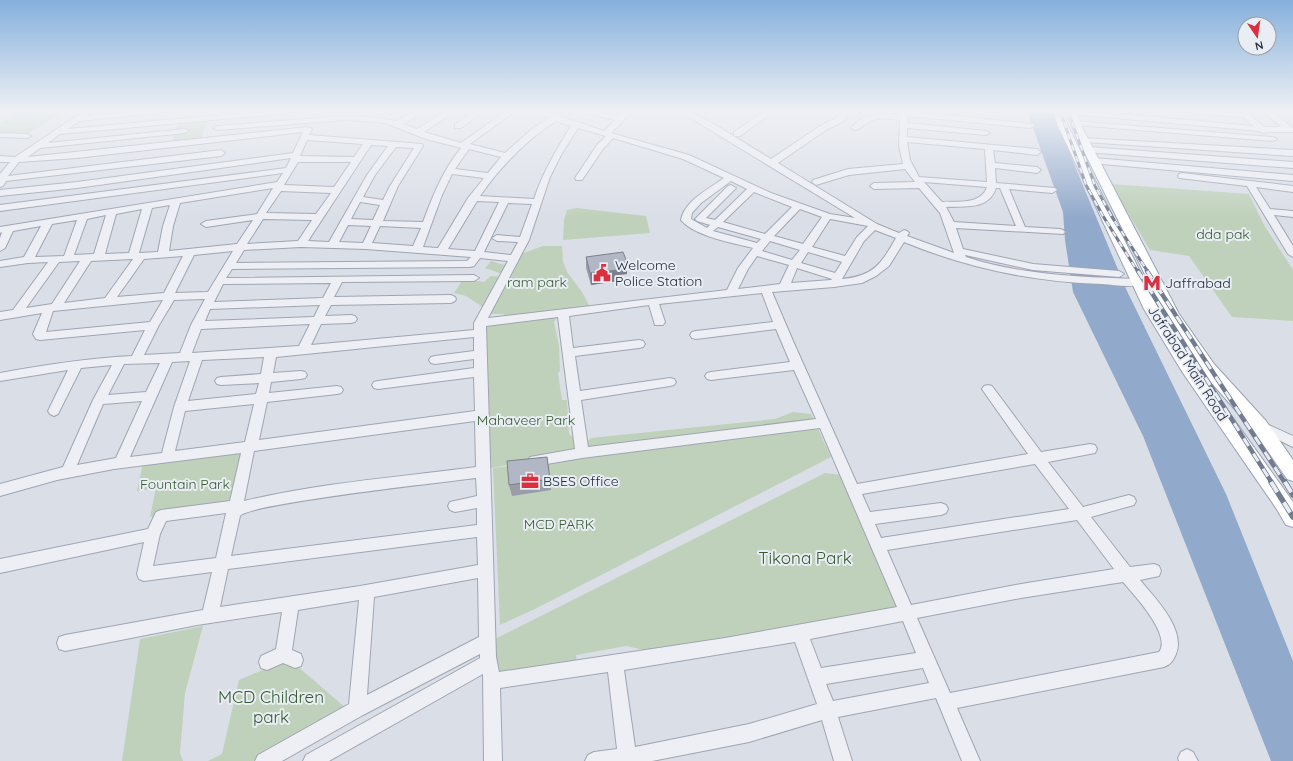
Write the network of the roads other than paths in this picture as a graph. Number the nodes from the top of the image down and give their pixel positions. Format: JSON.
{"nodes":[{"id":1,"x":39,"y":146,"type":"edge"},
{"id":2,"x":465,"y":146,"type":"edge"},
{"id":3,"x":151,"y":147,"type":"edge"},
{"id":4,"x":171,"y":147,"type":"edge"},
{"id":5,"x":301,"y":147,"type":"edge"},
{"id":6,"x":366,"y":147,"type":"edge"},
{"id":7,"x":393,"y":147,"type":"edge"},
{"id":8,"x":419,"y":147,"type":"edge"},
{"id":9,"x":467,"y":147,"type":"edge"},
{"id":10,"x":516,"y":147,"type":"edge"},
{"id":11,"x":562,"y":147,"type":"edge"},
{"id":12,"x":600,"y":147,"type":"edge"},
{"id":13,"x":651,"y":147,"type":"edge"},
{"id":14,"x":751,"y":147,"type":"edge"},
{"id":15,"x":755,"y":147,"type":"edge"},
{"id":16,"x":797,"y":147,"type":"edge"},
{"id":17,"x":904,"y":147,"type":"edge"},
{"id":18,"x":975,"y":147,"type":"edge"},
{"id":19,"x":1080,"y":147,"type":"edge"},
{"id":20,"x":1085,"y":147,"type":"edge"},
{"id":21,"x":1282,"y":147,"type":"edge"},
{"id":22,"x":989,"y":148,"type":"junction"},
{"id":23,"x":1037,"y":152,"type":"dead end"},
{"id":24,"x":222,"y":153,"type":"dead end"},
{"id":25,"x":1291,"y":154,"type":"edge"},
{"id":26,"x":77,"y":155,"type":"junction"},
{"id":27,"x":505,"y":156,"type":"junction"},
{"id":28,"x":296,"y":157,"type":"junction"},
{"id":29,"x":0,"y":159,"type":"edge"},
{"id":30,"x":17,"y":160,"type":"junction"},
{"id":31,"x":163,"y":160,"type":"junction"},
{"id":32,"x":357,"y":160,"type":"junction"},
{"id":33,"x":775,"y":161,"type":"junction"},
{"id":34,"x":1093,"y":162,"type":"junction"},
{"id":35,"x":990,"y":165,"type":"junction"},
{"id":36,"x":1293,"y":165,"type":"edge"},
{"id":37,"x":908,"y":166,"type":"junction"},
{"id":38,"x":290,"y":170,"type":"junction"},
{"id":39,"x":1037,"y":170,"type":"dead end"},
{"id":40,"x":71,"y":171,"type":"junction"},
{"id":41,"x":450,"y":171,"type":"junction"},
{"id":42,"x":159,"y":174,"type":"junction"},
{"id":43,"x":489,"y":176,"type":"junction"},
{"id":44,"x":578,"y":178,"type":"dead end"},
{"id":45,"x":1293,"y":178,"type":"edge"},
{"id":46,"x":1,"y":182,"type":"edge"},
{"id":47,"x":816,"y":182,"type":"junction"},
{"id":48,"x":919,"y":182,"type":"junction"},
{"id":49,"x":731,"y":183,"type":"junction"},
{"id":50,"x":1249,"y":183,"type":"junction"},
{"id":51,"x":992,"y":185,"type":"junction"},
{"id":52,"x":279,"y":186,"type":"junction"},
{"id":53,"x":874,"y":186,"type":"dead end"},
{"id":54,"x":1003,"y":186,"type":"junction"},
{"id":55,"x":63,"y":187,"type":"junction"},
{"id":56,"x":753,"y":188,"type":"junction"},
{"id":57,"x":1293,"y":189,"type":"edge"},
{"id":58,"x":336,"y":190,"type":"junction"},
{"id":59,"x":1052,"y":190,"type":"dead end"},
{"id":60,"x":0,"y":193,"type":"edge"},
{"id":61,"x":833,"y":196,"type":"junction"},
{"id":62,"x":473,"y":198,"type":"junction"},
{"id":63,"x":357,"y":199,"type":"junction"},
{"id":64,"x":505,"y":199,"type":"junction"},
{"id":65,"x":176,"y":200,"type":"junction"},
{"id":66,"x":56,"y":201,"type":"junction"},
{"id":67,"x":537,"y":202,"type":"junction"},
{"id":68,"x":386,"y":203,"type":"junction"},
{"id":69,"x":148,"y":205,"type":"junction"},
{"id":70,"x":939,"y":205,"type":"junction"},
{"id":71,"x":798,"y":206,"type":"junction"},
{"id":72,"x":0,"y":208,"type":"edge"},
{"id":73,"x":112,"y":211,"type":"junction"},
{"id":74,"x":1266,"y":212,"type":"junction"},
{"id":75,"x":1293,"y":214,"type":"edge"},
{"id":76,"x":83,"y":216,"type":"junction"},
{"id":77,"x":262,"y":216,"type":"junction"},
{"id":78,"x":828,"y":216,"type":"junction"},
{"id":79,"x":318,"y":217,"type":"junction"},
{"id":80,"x":48,"y":222,"type":"junction"},
{"id":81,"x":344,"y":222,"type":"junction"},
{"id":82,"x":206,"y":224,"type":"dead end"},
{"id":83,"x":376,"y":224,"type":"junction"},
{"id":84,"x":717,"y":224,"type":"junction"},
{"id":85,"x":427,"y":225,"type":"junction"},
{"id":86,"x":872,"y":225,"type":"junction"},
{"id":87,"x":950,"y":225,"type":"junction"},
{"id":88,"x":4,"y":229,"type":"edge"},
{"id":89,"x":1022,"y":230,"type":"junction"},
{"id":90,"x":709,"y":232,"type":"junction"},
{"id":91,"x":1060,"y":232,"type":"dead end"},
{"id":92,"x":1280,"y":234,"type":"junction"},
{"id":93,"x":902,"y":235,"type":"junction"},
{"id":94,"x":1293,"y":235,"type":"edge"},
{"id":95,"x":496,"y":238,"type":"dead end"},
{"id":96,"x":768,"y":238,"type":"junction"},
{"id":97,"x":524,"y":240,"type":"junction"},
{"id":98,"x":301,"y":244,"type":"junction"},
{"id":99,"x":332,"y":245,"type":"junction"},
{"id":100,"x":366,"y":246,"type":"junction"},
{"id":101,"x":0,"y":248,"type":"edge"},
{"id":102,"x":242,"y":248,"type":"junction"},
{"id":103,"x":806,"y":248,"type":"junction"},
{"id":104,"x":417,"y":250,"type":"junction"},
{"id":105,"x":757,"y":250,"type":"junction"},
{"id":106,"x":441,"y":252,"type":"junction"},
{"id":107,"x":190,"y":253,"type":"junction"},
{"id":108,"x":477,"y":254,"type":"junction"},
{"id":109,"x":1293,"y":254,"type":"edge"},
{"id":110,"x":163,"y":255,"type":"junction"},
{"id":111,"x":960,"y":255,"type":"junction"},
{"id":112,"x":99,"y":256,"type":"junction"},
{"id":113,"x":137,"y":256,"type":"junction"},
{"id":114,"x":88,"y":257,"type":"junction"},
{"id":115,"x":56,"y":258,"type":"junction"},
{"id":116,"x":68,"y":258,"type":"junction"},
{"id":117,"x":515,"y":258,"type":"junction"},
{"id":118,"x":28,"y":260,"type":"junction"},
{"id":119,"x":848,"y":260,"type":"junction"},
{"id":120,"x":0,"y":264,"type":"edge"},
{"id":121,"x":794,"y":264,"type":"junction"},
{"id":122,"x":230,"y":266,"type":"junction"},
{"id":123,"x":474,"y":278,"type":"dead end"},
{"id":124,"x":1130,"y":278,"type":"junction"},
{"id":125,"x":338,"y":279,"type":"junction"},
{"id":126,"x":219,"y":281,"type":"junction"},
{"id":127,"x":836,"y":281,"type":"junction"},
{"id":128,"x":784,"y":288,"type":"junction"},
{"id":129,"x":766,"y":289,"type":"junction"},
{"id":130,"x":731,"y":293,"type":"junction"},
{"id":131,"x":212,"y":295,"type":"junction"},
{"id":132,"x":170,"y":296,"type":"junction"},
{"id":133,"x":451,"y":299,"type":"dead end"},
{"id":134,"x":108,"y":301,"type":"junction"},
{"id":135,"x":327,"y":301,"type":"junction"},
{"id":136,"x":653,"y":301,"type":"junction"},
{"id":137,"x":207,"y":306,"type":"junction"},
{"id":138,"x":53,"y":307,"type":"junction"},
{"id":139,"x":16,"y":313,"type":"junction"},
{"id":140,"x":563,"y":314,"type":"junction"},
{"id":141,"x":0,"y":316,"type":"edge"},
{"id":142,"x":351,"y":319,"type":"dead end"},
{"id":143,"x":318,"y":321,"type":"junction"},
{"id":144,"x":659,"y":322,"type":"dead end"},
{"id":145,"x":153,"y":325,"type":"junction"},
{"id":146,"x":198,"y":325,"type":"junction"},
{"id":147,"x":779,"y":325,"type":"junction"},
{"id":148,"x":480,"y":328,"type":"junction"},
{"id":149,"x":696,"y":335,"type":"dead end"},
{"id":150,"x":639,"y":344,"type":"dead end"},
{"id":151,"x":302,"y":351,"type":"junction"},
{"id":152,"x":270,"y":353,"type":"junction"},
{"id":153,"x":570,"y":353,"type":"junction"},
{"id":154,"x":480,"y":354,"type":"junction"},
{"id":155,"x":185,"y":356,"type":"junction"},
{"id":156,"x":198,"y":356,"type":"junction"},
{"id":157,"x":169,"y":357,"type":"junction"},
{"id":158,"x":121,"y":359,"type":"junction"},
{"id":159,"x":136,"y":359,"type":"junction"},
{"id":160,"x":435,"y":360,"type":"dead end"},
{"id":161,"x":77,"y":364,"type":"junction"},
{"id":162,"x":797,"y":365,"type":"junction"},
{"id":163,"x":480,"y":372,"type":"junction"},
{"id":164,"x":301,"y":375,"type":"dead end"},
{"id":165,"x":711,"y":376,"type":"dead end"},
{"id":166,"x":0,"y":377,"type":"edge"},
{"id":167,"x":265,"y":379,"type":"junction"},
{"id":168,"x":1219,"y":381,"type":"junction"},
{"id":169,"x":221,"y":382,"type":"dead end"},
{"id":170,"x":670,"y":382,"type":"dead end"},
{"id":171,"x":1198,"y":382,"type":"junction"},
{"id":172,"x":378,"y":385,"type":"dead end"},
{"id":173,"x":988,"y":388,"type":"dead end"},
{"id":174,"x":337,"y":390,"type":"dead end"},
{"id":175,"x":150,"y":396,"type":"junction"},
{"id":176,"x":576,"y":396,"type":"junction"},
{"id":177,"x":261,"y":398,"type":"junction"},
{"id":178,"x":100,"y":400,"type":"junction"},
{"id":179,"x":180,"y":407,"type":"junction"},
{"id":180,"x":54,"y":411,"type":"dead end"},
{"id":181,"x":481,"y":414,"type":"junction"},
{"id":182,"x":824,"y":423,"type":"junction"},
{"id":183,"x":1260,"y":426,"type":"junction"},
{"id":184,"x":1293,"y":442,"type":"edge"},
{"id":185,"x":250,"y":448,"type":"junction"},
{"id":186,"x":1090,"y":449,"type":"dead end"},
{"id":187,"x":582,"y":452,"type":"junction"},
{"id":188,"x":167,"y":457,"type":"junction"},
{"id":189,"x":1037,"y":457,"type":"junction"},
{"id":190,"x":536,"y":460,"type":"edge"},
{"id":191,"x":121,"y":463,"type":"junction"},
{"id":192,"x":483,"y":472,"type":"junction"},
{"id":193,"x":67,"y":473,"type":"junction"},
{"id":194,"x":1293,"y":474,"type":"edge"},
{"id":195,"x":0,"y":490,"type":"edge"},
{"id":196,"x":853,"y":490,"type":"junction"},
{"id":197,"x":484,"y":501,"type":"junction"},
{"id":198,"x":1129,"y":501,"type":"dead end"},
{"id":199,"x":455,"y":506,"type":"dead end"},
{"id":200,"x":235,"y":508,"type":"junction"},
{"id":201,"x":941,"y":509,"type":"dead end"},
{"id":202,"x":1082,"y":513,"type":"junction"},
{"id":203,"x":866,"y":519,"type":"junction"},
{"id":204,"x":1293,"y":519,"type":"edge"},
{"id":205,"x":484,"y":530,"type":"junction"},
{"id":206,"x":154,"y":534,"type":"junction"},
{"id":207,"x":877,"y":546,"type":"junction"},
{"id":208,"x":221,"y":564,"type":"junction"},
{"id":209,"x":0,"y":566,"type":"edge"},
{"id":210,"x":486,"y":570,"type":"junction"},
{"id":211,"x":1154,"y":571,"type":"dead end"},
{"id":212,"x":1126,"y":574,"type":"junction"},
{"id":213,"x":367,"y":592,"type":"junction"},
{"id":214,"x":291,"y":604,"type":"junction"},
{"id":215,"x":908,"y":613,"type":"junction"},
{"id":216,"x":210,"y":616,"type":"junction"},
{"id":217,"x":800,"y":634,"type":"junction"},
{"id":218,"x":65,"y":643,"type":"dead end"},
{"id":219,"x":488,"y":652,"type":"junction"},
{"id":220,"x":928,"y":659,"type":"junction"},
{"id":221,"x":267,"y":662,"type":"dead end"},
{"id":222,"x":614,"y":663,"type":"junction"},
{"id":223,"x":816,"y":677,"type":"junction"},
{"id":224,"x":492,"y":681,"type":"junction"},
{"id":225,"x":944,"y":696,"type":"junction"},
{"id":226,"x":357,"y":709,"type":"junction"},
{"id":227,"x":828,"y":710,"type":"junction"},
{"id":228,"x":627,"y":759,"type":"edge"},
{"id":229,"x":264,"y":761,"type":"edge"},
{"id":230,"x":312,"y":761,"type":"edge"},
{"id":231,"x":493,"y":761,"type":"edge"},
{"id":232,"x":594,"y":761,"type":"edge"},
{"id":233,"x":843,"y":761,"type":"edge"},
{"id":234,"x":971,"y":761,"type":"edge"}],
"edges":[{"from":1,"to":30,"type":"street"},
{"from":2,"to":41,"type":"street"},
{"from":3,"to":26,"type":"street"},
{"from":4,"to":31,"type":"street"},
{"from":5,"to":28,"type":"street"},
{"from":6,"to":32,"type":"street"},
{"from":7,"to":63,"type":"street"},
{"from":8,"to":68,"type":"street"},
{"from":9,"to":27,"type":"street"},
{"from":10,"to":27,"type":"street"},
{"from":11,"to":67,"type":"street"},
{"from":12,"to":44,"type":"street"},
{"from":13,"to":49,"type":"street"},
{"from":14,"to":33,"type":"street"},
{"from":15,"to":33,"type":"street"},
{"from":16,"to":33,"type":"street"},
{"from":17,"to":37,"type":"street"},
{"from":18,"to":22,"type":"street"},
{"from":19,"to":34,"type":"main road","name":"Jafrabad Main Road"},
{"from":20,"to":34,"type":"main road","name":"Jafrabad Main Road"},
{"from":21,"to":25,"type":"street"},
{"from":22,"to":23,"type":"street"},
{"from":22,"to":35,"type":"street"},
{"from":24,"to":31,"type":"street"},
{"from":25,"to":34,"type":"street"},
{"from":26,"to":30,"type":"street"},
{"from":26,"to":40,"type":"street"},
{"from":27,"to":43,"type":"street"},
{"from":28,"to":32,"type":"street"},
{"from":28,"to":38,"type":"street"},
{"from":28,"to":42,"type":"street"},
{"from":29,"to":30,"type":"street"},
{"from":30,"to":46,"type":"street"},
{"from":31,"to":40,"type":"street"},
{"from":31,"to":42,"type":"street"},
{"from":32,"to":58,"type":"street"},
{"from":33,"to":47,"type":"street"},
{"from":33,"to":61,"type":"street"},
{"from":34,"to":36,"type":"street"},
{"from":34,"to":45,"type":"street"},
{"from":34,"to":50,"type":"street"},
{"from":34,"to":124,"type":"main road","name":"Jafrabad Main Road"},
{"from":34,"to":168,"type":"main road","name":"Jafrabad Main Road"},
{"from":35,"to":39,"type":"street"},
{"from":35,"to":51,"type":"street"},
{"from":37,"to":47,"type":"street"},
{"from":37,"to":48,"type":"street"},
{"from":38,"to":52,"type":"street"},
{"from":38,"to":66,"type":"street"},
{"from":40,"to":46,"type":"street"},
{"from":40,"to":55,"type":"street"},
{"from":41,"to":43,"type":"street"},
{"from":41,"to":85,"type":"street"},
{"from":42,"to":55,"type":"street"},
{"from":43,"to":62,"type":"street"},
{"from":47,"to":61,"type":"street"},
{"from":48,"to":51,"type":"street"},
{"from":48,"to":53,"type":"street"},
{"from":48,"to":70,"type":"street"},
{"from":49,"to":56,"type":"street"},
{"from":49,"to":84,"type":"street"},
{"from":49,"to":90,"type":"street"},
{"from":50,"to":57,"type":"street"},
{"from":50,"to":74,"type":"street"},
{"from":51,"to":54,"type":"street"},
{"from":51,"to":70,"type":"street"},
{"from":52,"to":58,"type":"street"},
{"from":52,"to":65,"type":"street"},
{"from":52,"to":77,"type":"street"},
{"from":54,"to":59,"type":"street"},
{"from":54,"to":89,"type":"street"},
{"from":55,"to":60,"type":"street"},
{"from":55,"to":66,"type":"street"},
{"from":56,"to":71,"type":"street"},
{"from":56,"to":84,"type":"street"},
{"from":58,"to":79,"type":"street"},
{"from":61,"to":86,"type":"street"},
{"from":61,"to":93,"type":"street"},
{"from":62,"to":64,"type":"street"},
{"from":62,"to":106,"type":"street"},
{"from":63,"to":68,"type":"street"},
{"from":63,"to":81,"type":"street"},
{"from":64,"to":67,"type":"street"},
{"from":64,"to":108,"type":"street"},
{"from":65,"to":69,"type":"street"},
{"from":65,"to":110,"type":"street"},
{"from":66,"to":72,"type":"street"},
{"from":67,"to":97,"type":"street"},
{"from":68,"to":83,"type":"street"},
{"from":69,"to":73,"type":"street"},
{"from":69,"to":113,"type":"street"},
{"from":70,"to":87,"type":"street"},
{"from":71,"to":78,"type":"street"},
{"from":71,"to":96,"type":"street"},
{"from":73,"to":76,"type":"street"},
{"from":73,"to":112,"type":"street"},
{"from":74,"to":75,"type":"street"},
{"from":74,"to":92,"type":"street"},
{"from":76,"to":80,"type":"street"},
{"from":76,"to":116,"type":"street"},
{"from":77,"to":79,"type":"street"},
{"from":77,"to":82,"type":"street"},
{"from":77,"to":102,"type":"street"},
{"from":78,"to":86,"type":"street"},
{"from":78,"to":103,"type":"street"},
{"from":79,"to":98,"type":"street"},
{"from":80,"to":88,"type":"street"},
{"from":80,"to":118,"type":"street"},
{"from":81,"to":83,"type":"street"},
{"from":81,"to":99,"type":"street"},
{"from":83,"to":85,"type":"street"},
{"from":83,"to":100,"type":"street"},
{"from":84,"to":90,"type":"street"},
{"from":84,"to":96,"type":"street"},
{"from":85,"to":104,"type":"street"},
{"from":86,"to":93,"type":"street"},
{"from":86,"to":119,"type":"street"},
{"from":87,"to":89,"type":"street"},
{"from":87,"to":111,"type":"street"},
{"from":88,"to":101,"type":"street"},
{"from":89,"to":91,"type":"street"},
{"from":90,"to":105,"type":"street"},
{"from":92,"to":94,"type":"street"},
{"from":92,"to":109,"type":"street"},
{"from":93,"to":111,"type":"street"},
{"from":93,"to":127,"type":"street"},
{"from":95,"to":97,"type":"street"},
{"from":96,"to":103,"type":"street"},
{"from":96,"to":105,"type":"street"},
{"from":97,"to":117,"type":"street"},
{"from":98,"to":99,"type":"street"},
{"from":98,"to":102,"type":"street"},
{"from":99,"to":100,"type":"street"},
{"from":100,"to":104,"type":"street"},
{"from":102,"to":107,"type":"street"},
{"from":102,"to":122,"type":"street"},
{"from":103,"to":119,"type":"street"},
{"from":103,"to":121,"type":"street"},
{"from":104,"to":106,"type":"street"},
{"from":105,"to":121,"type":"street"},
{"from":105,"to":130,"type":"street"},
{"from":106,"to":108,"type":"street"},
{"from":107,"to":110,"type":"street"},
{"from":107,"to":132,"type":"street"},
{"from":108,"to":117,"type":"street"},
{"from":108,"to":122,"type":"street"},
{"from":110,"to":113,"type":"street"},
{"from":111,"to":124,"type":"street"},
{"from":112,"to":113,"type":"street"},
{"from":112,"to":114,"type":"street"},
{"from":113,"to":134,"type":"street"},
{"from":114,"to":116,"type":"street"},
{"from":114,"to":138,"type":"street"},
{"from":115,"to":116,"type":"street"},
{"from":115,"to":118,"type":"street"},
{"from":115,"to":139,"type":"street"},
{"from":117,"to":148,"type":"street"},
{"from":118,"to":120,"type":"street"},
{"from":119,"to":127,"type":"street"},
{"from":121,"to":127,"type":"street"},
{"from":121,"to":128,"type":"street"},
{"from":122,"to":126,"type":"street"},
{"from":123,"to":125,"type":"street"},
{"from":124,"to":171,"type":"main road","name":"Jafrabad Main Road"},
{"from":125,"to":126,"type":"street"},
{"from":125,"to":135,"type":"street"},
{"from":126,"to":131,"type":"street"},
{"from":127,"to":128,"type":"street"},
{"from":128,"to":129,"type":"street"},
{"from":129,"to":130,"type":"street"},
{"from":129,"to":147,"type":"street"},
{"from":130,"to":136,"type":"street"},
{"from":131,"to":132,"type":"street"},
{"from":131,"to":137,"type":"street"},
{"from":132,"to":134,"type":"street"},
{"from":132,"to":145,"type":"street"},
{"from":133,"to":135,"type":"street"},
{"from":134,"to":138,"type":"street"},
{"from":135,"to":137,"type":"street"},
{"from":135,"to":143,"type":"street"},
{"from":136,"to":140,"type":"street"},
{"from":136,"to":144,"type":"street"},
{"from":137,"to":146,"type":"street"},
{"from":138,"to":139,"type":"street"},
{"from":138,"to":145,"type":"street"},
{"from":139,"to":141,"type":"street"},
{"from":140,"to":148,"type":"street"},
{"from":140,"to":153,"type":"street"},
{"from":142,"to":143,"type":"street"},
{"from":143,"to":146,"type":"street"},
{"from":143,"to":151,"type":"street"},
{"from":145,"to":159,"type":"street"},
{"from":146,"to":155,"type":"street"},
{"from":147,"to":149,"type":"street"},
{"from":147,"to":162,"type":"street"},
{"from":148,"to":151,"type":"street"},
{"from":148,"to":154,"type":"street"},
{"from":150,"to":153,"type":"street"},
{"from":151,"to":152,"type":"street"},
{"from":152,"to":156,"type":"street"},
{"from":152,"to":167,"type":"street"},
{"from":153,"to":176,"type":"street"},
{"from":154,"to":160,"type":"street"},
{"from":154,"to":163,"type":"street"},
{"from":155,"to":156,"type":"street"},
{"from":155,"to":157,"type":"street"},
{"from":156,"to":179,"type":"street"},
{"from":157,"to":159,"type":"street"},
{"from":157,"to":175,"type":"street"},
{"from":158,"to":159,"type":"street"},
{"from":158,"to":161,"type":"street"},
{"from":158,"to":178,"type":"street"},
{"from":161,"to":166,"type":"street"},
{"from":161,"to":180,"type":"street"},
{"from":162,"to":165,"type":"street"},
{"from":162,"to":182,"type":"street"},
{"from":163,"to":172,"type":"street"},
{"from":163,"to":181,"type":"street"},
{"from":164,"to":167,"type":"street"},
{"from":167,"to":169,"type":"street"},
{"from":167,"to":177,"type":"street"},
{"from":168,"to":171,"type":"main road"},
{"from":168,"to":183,"type":"main road","name":"Jafrabad Main Road"},
{"from":170,"to":176,"type":"street"},
{"from":171,"to":204,"type":"main road","name":"Jafrabad Main Road"},
{"from":173,"to":189,"type":"street"},
{"from":174,"to":177,"type":"street"},
{"from":175,"to":178,"type":"street"},
{"from":175,"to":191,"type":"street"},
{"from":176,"to":187,"type":"street"},
{"from":177,"to":179,"type":"street"},
{"from":177,"to":185,"type":"street"},
{"from":178,"to":193,"type":"street"},
{"from":179,"to":188,"type":"street"},
{"from":181,"to":185,"type":"street"},
{"from":181,"to":192,"type":"street"},
{"from":182,"to":187,"type":"street"},
{"from":182,"to":196,"type":"street"},
{"from":183,"to":184,"type":"street"},
{"from":183,"to":194,"type":"main road","name":"Jafrabad Main Road"},
{"from":185,"to":188,"type":"street"},
{"from":185,"to":200,"type":"street"},
{"from":186,"to":189,"type":"street"},
{"from":187,"to":190,"type":"street"},
{"from":188,"to":191,"type":"street"},
{"from":189,"to":196,"type":"street"},
{"from":189,"to":202,"type":"street"},
{"from":191,"to":193,"type":"street"},
{"from":192,"to":197,"type":"street"},
{"from":192,"to":200,"type":"street"},
{"from":193,"to":195,"type":"street"},
{"from":196,"to":203,"type":"street"},
{"from":197,"to":199,"type":"street"},
{"from":197,"to":205,"type":"street"},
{"from":198,"to":202,"type":"street"},
{"from":200,"to":206,"type":"street"},
{"from":200,"to":208,"type":"street"},
{"from":201,"to":203,"type":"street"},
{"from":202,"to":207,"type":"street"},
{"from":202,"to":212,"type":"street"},
{"from":203,"to":207,"type":"street"},
{"from":205,"to":208,"type":"street"},
{"from":205,"to":210,"type":"street"},
{"from":206,"to":208,"type":"street"},
{"from":206,"to":209,"type":"street"},
{"from":207,"to":215,"type":"street"},
{"from":208,"to":216,"type":"street"},
{"from":210,"to":213,"type":"street"},
{"from":210,"to":219,"type":"street"},
{"from":211,"to":212,"type":"street"},
{"from":212,"to":215,"type":"street"},
{"from":212,"to":225,"type":"street"},
{"from":213,"to":214,"type":"street"},
{"from":213,"to":226,"type":"street"},
{"from":214,"to":216,"type":"street"},
{"from":214,"to":221,"type":"street"},
{"from":215,"to":217,"type":"street"},
{"from":215,"to":220,"type":"street"},
{"from":216,"to":218,"type":"street"},
{"from":217,"to":222,"type":"street"},
{"from":217,"to":223,"type":"street"},
{"from":219,"to":224,"type":"street"},
{"from":219,"to":226,"type":"street"},
{"from":219,"to":230,"type":"street"},
{"from":220,"to":223,"type":"street"},
{"from":220,"to":225,"type":"street"},
{"from":222,"to":224,"type":"street"},
{"from":222,"to":228,"type":"street"},
{"from":223,"to":227,"type":"street"},
{"from":224,"to":231,"type":"street"},
{"from":225,"to":227,"type":"street"},
{"from":225,"to":234,"type":"street"},
{"from":226,"to":229,"type":"street"},
{"from":227,"to":228,"type":"street"},
{"from":227,"to":233,"type":"street"},
{"from":228,"to":232,"type":"street"}]}
